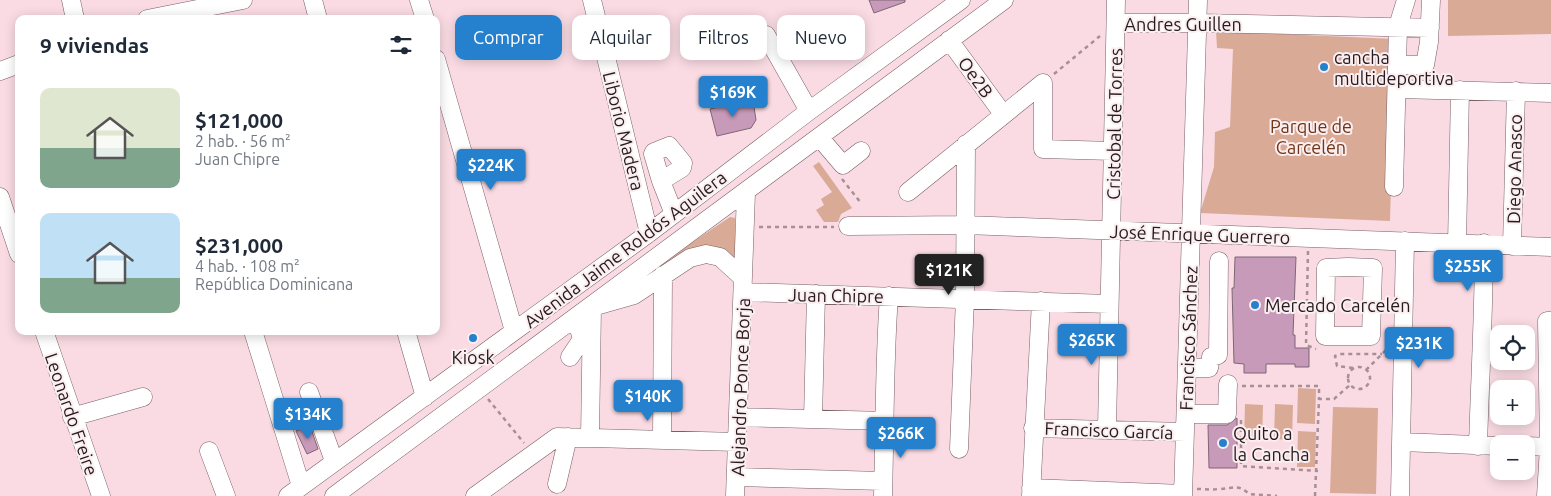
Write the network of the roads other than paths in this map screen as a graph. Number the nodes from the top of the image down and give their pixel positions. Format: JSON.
{"nodes":[{"id":1,"x":71,"y":0,"type":"edge"},
{"id":2,"x":243,"y":0,"type":"edge"},
{"id":3,"x":313,"y":0,"type":"edge"},
{"id":4,"x":419,"y":0,"type":"edge"},
{"id":5,"x":592,"y":0,"type":"edge"},
{"id":6,"x":961,"y":0,"type":"edge"},
{"id":7,"x":1004,"y":0,"type":"edge"},
{"id":8,"x":1116,"y":0,"type":"edge"},
{"id":9,"x":1198,"y":0,"type":"edge"},
{"id":10,"x":1406,"y":0,"type":"edge"},
{"id":11,"x":1431,"y":0,"type":"edge"},
{"id":12,"x":74,"y":15,"type":"edge"},
{"id":13,"x":168,"y":15,"type":"edge"},
{"id":14,"x":317,"y":15,"type":"edge"},
{"id":15,"x":423,"y":15,"type":"edge"},
{"id":16,"x":1197,"y":23,"type":"junction"},
{"id":17,"x":1116,"y":24,"type":"junction"},
{"id":18,"x":1398,"y":26,"type":"junction"},
{"id":19,"x":1430,"y":28,"type":"junction"},
{"id":20,"x":914,"y":34,"type":"junction"},
{"id":21,"x":767,"y":37,"type":"edge"},
{"id":22,"x":949,"y":40,"type":"junction"},
{"id":23,"x":931,"y":55,"type":"junction"},
{"id":24,"x":15,"y":65,"type":"edge"},
{"id":25,"x":1398,"y":65,"type":"junction"},
{"id":26,"x":0,"y":71,"type":"edge"},
{"id":27,"x":440,"y":74,"type":"edge"},
{"id":28,"x":1397,"y":89,"type":"junction"},
{"id":29,"x":1460,"y":90,"type":"junction"},
{"id":30,"x":1516,"y":91,"type":"junction"},
{"id":31,"x":1551,"y":93,"type":"edge"},
{"id":32,"x":809,"y":111,"type":"junction"},
{"id":33,"x":1003,"y":114,"type":"junction"},
{"id":34,"x":820,"y":138,"type":"junction"},
{"id":35,"x":966,"y":144,"type":"junction"},
{"id":36,"x":861,"y":151,"type":"dead end"},
{"id":37,"x":1113,"y":151,"type":"junction"},
{"id":38,"x":661,"y":181,"type":"dead end"},
{"id":39,"x":1394,"y":188,"type":"dead end"},
{"id":40,"x":908,"y":192,"type":"dead end"},
{"id":41,"x":746,"y":193,"type":"junction"},
{"id":42,"x":0,"y":198,"type":"edge"},
{"id":43,"x":674,"y":214,"type":"junction"},
{"id":44,"x":966,"y":225,"type":"junction"},
{"id":45,"x":848,"y":226,"type":"road end"},
{"id":46,"x":1112,"y":230,"type":"junction"},
{"id":47,"x":15,"y":231,"type":"edge"},
{"id":48,"x":649,"y":233,"type":"junction"},
{"id":49,"x":1191,"y":233,"type":"junction"},
{"id":50,"x":1352,"y":239,"type":"junction"},
{"id":51,"x":1405,"y":241,"type":"junction"},
{"id":52,"x":1484,"y":243,"type":"junction"},
{"id":53,"x":1457,"y":244,"type":"junction"},
{"id":54,"x":1512,"y":246,"type":"junction"},
{"id":55,"x":1551,"y":248,"type":"edge"},
{"id":56,"x":1219,"y":261,"type":"dead end"},
{"id":57,"x":1348,"y":267,"type":"junction"},
{"id":58,"x":663,"y":275,"type":"junction"},
{"id":59,"x":743,"y":285,"type":"junction"},
{"id":60,"x":816,"y":294,"type":"junction"},
{"id":61,"x":889,"y":296,"type":"junction"},
{"id":62,"x":965,"y":298,"type":"junction"},
{"id":63,"x":1041,"y":301,"type":"junction"},
{"id":64,"x":1109,"y":304,"type":"junction"},
{"id":65,"x":592,"y":307,"type":"junction"},
{"id":66,"x":576,"y":319,"type":"junction"},
{"id":67,"x":1549,"y":321,"type":"edge"},
{"id":68,"x":514,"y":331,"type":"junction"},
{"id":69,"x":45,"y":335,"type":"edge"},
{"id":70,"x":254,"y":335,"type":"edge"},
{"id":71,"x":407,"y":335,"type":"edge"},
{"id":72,"x":570,"y":357,"type":"dead end"},
{"id":73,"x":1187,"y":368,"type":"junction"},
{"id":74,"x":1228,"y":385,"type":"road end"},
{"id":75,"x":309,"y":392,"type":"dead end"},
{"id":76,"x":143,"y":397,"type":"dead end"},
{"id":77,"x":425,"y":397,"type":"junction"},
{"id":78,"x":1186,"y":414,"type":"junction"},
{"id":79,"x":72,"y":417,"type":"junction"},
{"id":80,"x":738,"y":417,"type":"junction"},
{"id":81,"x":813,"y":418,"type":"junction"},
{"id":82,"x":886,"y":421,"type":"junction"},
{"id":83,"x":1033,"y":428,"type":"junction"},
{"id":84,"x":1107,"y":428,"type":"junction"},
{"id":85,"x":1185,"y":432,"type":"junction"},
{"id":86,"x":562,"y":437,"type":"junction"},
{"id":87,"x":590,"y":438,"type":"junction"},
{"id":88,"x":662,"y":439,"type":"junction"},
{"id":89,"x":737,"y":442,"type":"junction"},
{"id":90,"x":1402,"y":442,"type":"junction"},
{"id":91,"x":1478,"y":446,"type":"junction"},
{"id":92,"x":1490,"y":446,"type":"edge"},
{"id":93,"x":1535,"y":446,"type":"edge"},
{"id":94,"x":1549,"y":447,"type":"junction"},
{"id":95,"x":959,"y":449,"type":"dead end"},
{"id":96,"x":208,"y":451,"type":"dead end"},
{"id":97,"x":327,"y":466,"type":"junction"},
{"id":98,"x":736,"y":477,"type":"junction"},
{"id":99,"x":557,"y":484,"type":"dead end"},
{"id":100,"x":883,"y":488,"type":"edge"},
{"id":101,"x":295,"y":491,"type":"edge"},
{"id":102,"x":1031,"y":492,"type":"edge"},
{"id":103,"x":1183,"y":493,"type":"edge"},
{"id":104,"x":337,"y":495,"type":"edge"},
{"id":105,"x":101,"y":496,"type":"edge"},
{"id":106,"x":226,"y":496,"type":"edge"},
{"id":107,"x":475,"y":496,"type":"edge"},
{"id":108,"x":735,"y":496,"type":"edge"},
{"id":109,"x":1400,"y":496,"type":"edge"},
{"id":110,"x":1546,"y":496,"type":"edge"}],
"edges":[{"from":1,"to":12,"type":"street"},
{"from":2,"to":13,"type":"street"},
{"from":3,"to":14,"type":"street"},
{"from":4,"to":15,"type":"street"},
{"from":5,"to":48,"type":"street","name":"Liborio Madera"},
{"from":6,"to":20,"type":"street","name":"Avenida Jaime Roldós Aguilera"},
{"from":7,"to":22,"type":"street","name":"Avenida Jaime Roldós Aguilera"},
{"from":8,"to":17,"type":"street","name":"Cristobal de Torres"},
{"from":9,"to":16,"type":"street","name":"Francisco Sánchez"},
{"from":10,"to":18,"type":"street"},
{"from":11,"to":19,"type":"street"},
{"from":16,"to":17,"type":"street","name":"Andres Guillen"},
{"from":16,"to":18,"type":"street","name":"Andres Guillen"},
{"from":16,"to":49,"type":"street","name":"Francisco Sánchez"},
{"from":17,"to":37,"type":"street","name":"Cristobal de Torres"},
{"from":18,"to":19,"type":"street","name":"Andres Guillen"},
{"from":18,"to":25,"type":"street"},
{"from":19,"to":25,"type":"street"},
{"from":20,"to":23,"type":"street"},
{"from":20,"to":32,"type":"street","name":"Avenida Jaime Roldós Aguilera"},
{"from":21,"to":32,"type":"street"},
{"from":22,"to":23,"type":"street","name":"Avenida Jaime Roldós Aguilera"},
{"from":22,"to":33,"type":"street","name":"Oe2B"},
{"from":23,"to":34,"type":"street","name":"Avenida Jaime Roldós Aguilera"},
{"from":24,"to":26,"type":"street"},
{"from":25,"to":28,"type":"street"},
{"from":27,"to":68,"type":"street"},
{"from":28,"to":29,"type":"street"},
{"from":28,"to":39,"type":"street"},
{"from":29,"to":30,"type":"street"},
{"from":29,"to":53,"type":"street"},
{"from":30,"to":31,"type":"street"},
{"from":30,"to":54,"type":"street","name":"Diego Anasco"},
{"from":32,"to":43,"type":"street","name":"Avenida Jaime Roldós Aguilera"},
{"from":33,"to":35,"type":"street"},
{"from":33,"to":37,"type":"street"},
{"from":34,"to":36,"type":"street"},
{"from":34,"to":41,"type":"street","name":"Avenida Jaime Roldós Aguilera"},
{"from":35,"to":40,"type":"street"},
{"from":35,"to":44,"type":"street"},
{"from":37,"to":46,"type":"street","name":"Cristobal de Torres"},
{"from":38,"to":43,"type":"street"},
{"from":41,"to":59,"type":"street","name":"Alejandro Ponce Borja"},
{"from":41,"to":65,"type":"street","name":"Avenida Jaime Roldós Aguilera"},
{"from":42,"to":47,"type":"street"},
{"from":43,"to":48,"type":"street","name":"Avenida Jaime Roldós Aguilera"},
{"from":44,"to":45,"type":"street","name":"José Enrique Guerrero"},
{"from":44,"to":46,"type":"street","name":"José Enrique Guerrero"},
{"from":44,"to":62,"type":"street"},
{"from":46,"to":49,"type":"street","name":"José Enrique Guerrero"},
{"from":46,"to":64,"type":"street","name":"Cristobal de Torres"},
{"from":48,"to":68,"type":"street","name":"Avenida Jaime Roldós Aguilera"},
{"from":49,"to":50,"type":"street","name":"José Enrique Guerrero"},
{"from":49,"to":73,"type":"street","name":"Francisco Sánchez"},
{"from":50,"to":51,"type":"street","name":"José Enrique Guerrero"},
{"from":50,"to":57,"type":"street"},
{"from":51,"to":53,"type":"street","name":"José Enrique Guerrero"},
{"from":51,"to":90,"type":"street"},
{"from":52,"to":53,"type":"street","name":"José Enrique Guerrero"},
{"from":52,"to":54,"type":"street","name":"José Enrique Guerrero"},
{"from":52,"to":91,"type":"street"},
{"from":54,"to":55,"type":"street","name":"José Enrique Guerrero"},
{"from":56,"to":73,"type":"street"},
{"from":57,"to":57,"type":"street"},
{"from":58,"to":59,"type":"street","name":"Alejandro Ponce Borja"},
{"from":58,"to":65,"type":"street","name":"Alejandro Ponce Borja"},
{"from":58,"to":88,"type":"street"},
{"from":59,"to":60,"type":"street","name":"Juan Chipre"},
{"from":59,"to":80,"type":"street","name":"Alejandro Ponce Borja"},
{"from":60,"to":61,"type":"street","name":"Juan Chipre"},
{"from":60,"to":81,"type":"street"},
{"from":61,"to":62,"type":"street","name":"Juan Chipre"},
{"from":61,"to":82,"type":"street"},
{"from":62,"to":63,"type":"street","name":"Juan Chipre"},
{"from":62,"to":95,"type":"street"},
{"from":63,"to":64,"type":"street","name":"Juan Chipre"},
{"from":63,"to":83,"type":"street"},
{"from":64,"to":84,"type":"street","name":"Cristobal de Torres"},
{"from":65,"to":66,"type":"street","name":"Avenida Jaime Roldós Aguilera"},
{"from":65,"to":87,"type":"street"},
{"from":66,"to":72,"type":"street"},
{"from":66,"to":104,"type":"street","name":"Avenida Jaime Roldós Aguilera"},
{"from":67,"to":94,"type":"street"},
{"from":68,"to":77,"type":"street","name":"Avenida Jaime Roldós Aguilera"},
{"from":69,"to":79,"type":"street","name":"Leonardo Freire"},
{"from":70,"to":101,"type":"street"},
{"from":71,"to":77,"type":"street"},
{"from":73,"to":78,"type":"street","name":"Francisco Sánchez"},
{"from":74,"to":78,"type":"street"},
{"from":75,"to":97,"type":"street"},
{"from":76,"to":79,"type":"street"},
{"from":77,"to":97,"type":"street","name":"Avenida Jaime Roldós Aguilera"},
{"from":78,"to":85,"type":"street","name":"Francisco Sánchez"},
{"from":79,"to":105,"type":"street","name":"Leonardo Freire"},
{"from":80,"to":81,"type":"street"},
{"from":80,"to":89,"type":"street","name":"Alejandro Ponce Borja"},
{"from":81,"to":82,"type":"street"},
{"from":82,"to":100,"type":"street"},
{"from":83,"to":84,"type":"street","name":"Francisco García"},
{"from":83,"to":102,"type":"street"},
{"from":84,"to":85,"type":"street","name":"Francisco García"},
{"from":85,"to":103,"type":"street","name":"Francisco Sánchez"},
{"from":86,"to":87,"type":"street"},
{"from":86,"to":99,"type":"street"},
{"from":86,"to":107,"type":"street"},
{"from":87,"to":88,"type":"street"},
{"from":88,"to":89,"type":"street"},
{"from":89,"to":98,"type":"street","name":"Alejandro Ponce Borja"},
{"from":90,"to":91,"type":"street"},
{"from":90,"to":109,"type":"street"},
{"from":91,"to":92,"type":"street"},
{"from":93,"to":94,"type":"street"},
{"from":94,"to":110,"type":"street"},
{"from":96,"to":106,"type":"street"},
{"from":97,"to":101,"type":"street","name":"Avenida Jaime Roldós Aguilera"},
{"from":97,"to":104,"type":"street"},
{"from":98,"to":100,"type":"street"},
{"from":98,"to":108,"type":"street","name":"Alejandro Ponce Borja"},
{"from":102,"to":103,"type":"street"}]}
